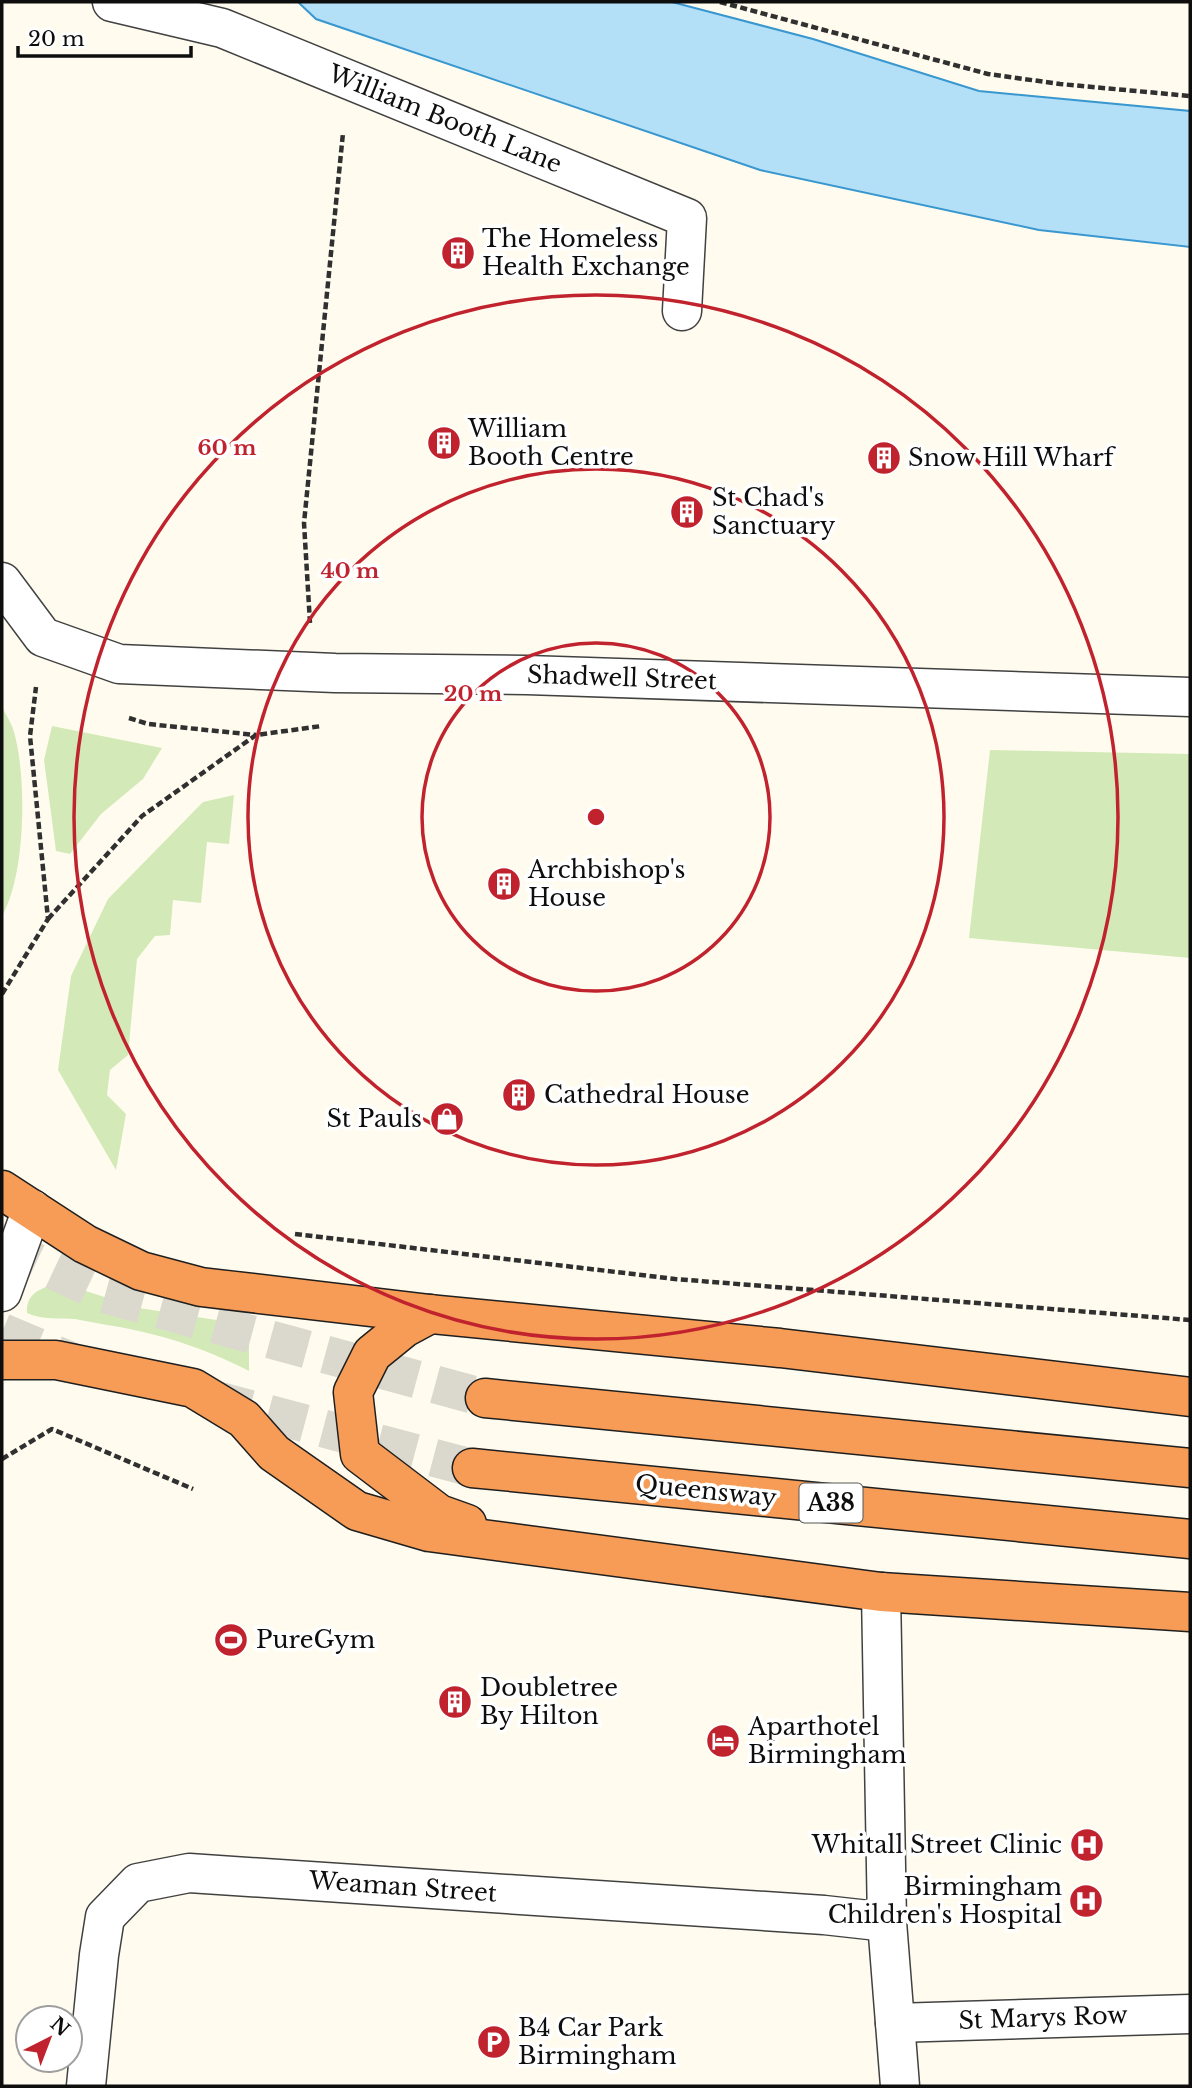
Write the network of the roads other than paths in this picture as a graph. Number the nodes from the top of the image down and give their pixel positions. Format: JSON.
{"nodes":[{"id":1,"x":111,"y":2,"type":"edge"},
{"id":2,"x":682,"y":311,"type":"dead end"},
{"id":3,"x":2,"y":582,"type":"edge"},
{"id":4,"x":1190,"y":697,"type":"edge"},
{"id":5,"x":17,"y":1199,"type":"edge"},
{"id":6,"x":2,"y":1292,"type":"edge"},
{"id":7,"x":430,"y":1314,"type":"junction"},
{"id":8,"x":2,"y":1360,"type":"edge"},
{"id":9,"x":1190,"y":1397,"type":"edge"},
{"id":10,"x":485,"y":1398,"type":"tunnel mouth"},
{"id":11,"x":472,"y":1468,"type":"tunnel mouth"},
{"id":12,"x":1190,"y":1468,"type":"edge"},
{"id":13,"x":1190,"y":1539,"type":"edge"},
{"id":14,"x":525,"y":1544,"type":"junction"},
{"id":15,"x":881,"y":1592,"type":"junction"},
{"id":16,"x":1190,"y":1612,"type":"edge"},
{"id":17,"x":887,"y":1922,"type":"junction"},
{"id":18,"x":1190,"y":2014,"type":"edge"},
{"id":19,"x":895,"y":2023,"type":"junction"},
{"id":20,"x":86,"y":2086,"type":"edge"},
{"id":21,"x":900,"y":2086,"type":"edge"}],
"edges":[{"from":1,"to":2,"type":"street","name":"William Booth Lane"},
{"from":3,"to":4,"type":"street","name":"Shadwell Street"},
{"from":5,"to":6,"type":"street"},
{"from":5,"to":7,"type":"highway"},
{"from":7,"to":9,"type":"highway"},
{"from":7,"to":14,"type":"highway"},
{"from":8,"to":14,"type":"highway"},
{"from":10,"to":12,"type":"highway"},
{"from":11,"to":13,"type":"highway","name":"Queensway","number":"A38"},
{"from":14,"to":15,"type":"highway"},
{"from":15,"to":16,"type":"highway"},
{"from":15,"to":17,"type":"street"},
{"from":17,"to":19,"type":"street"},
{"from":17,"to":20,"type":"street","name":"Weaman Street"},
{"from":18,"to":19,"type":"street","name":"St Marys Row"},
{"from":19,"to":21,"type":"street"}]}
